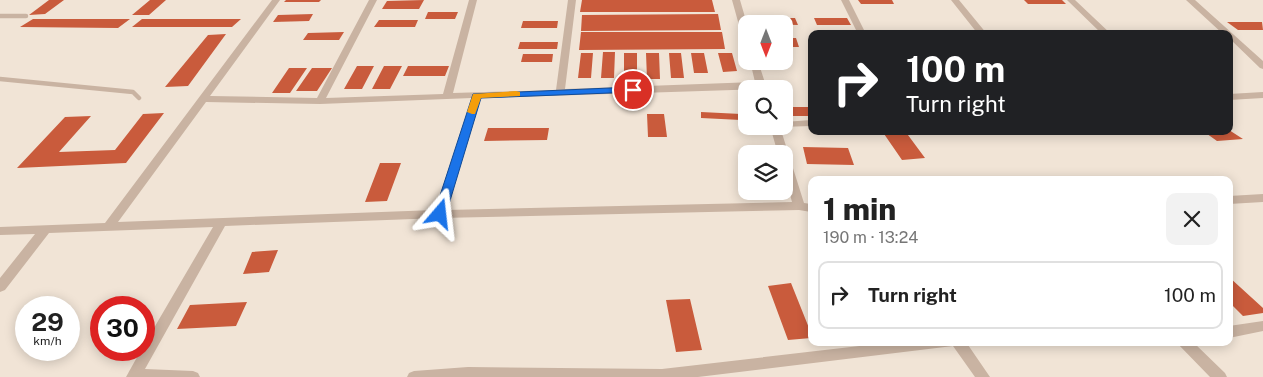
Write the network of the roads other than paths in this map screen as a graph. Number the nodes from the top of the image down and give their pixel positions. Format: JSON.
{"nodes":[{"id":1,"x":276,"y":0,"type":"edge"},
{"id":2,"x":373,"y":0,"type":"edge"},
{"id":3,"x":473,"y":0,"type":"edge"},
{"id":4,"x":572,"y":0,"type":"edge"},
{"id":5,"x":736,"y":0,"type":"edge"},
{"id":6,"x":845,"y":0,"type":"edge"},
{"id":7,"x":956,"y":0,"type":"edge"},
{"id":8,"x":1071,"y":0,"type":"edge"},
{"id":9,"x":1190,"y":0,"type":"edge"},
{"id":10,"x":740,"y":15,"type":"edge"},
{"id":11,"x":0,"y":16,"type":"edge"},
{"id":12,"x":26,"y":16,"type":"dead end"},
{"id":13,"x":860,"y":30,"type":"edge"},
{"id":14,"x":980,"y":30,"type":"edge"},
{"id":15,"x":1103,"y":30,"type":"edge"},
{"id":16,"x":1224,"y":30,"type":"edge"},
{"id":17,"x":1233,"y":39,"type":"edge"},
{"id":18,"x":1263,"y":66,"type":"edge"},
{"id":19,"x":0,"y":79,"type":"edge"},
{"id":20,"x":738,"y":88,"type":"edge"},
{"id":21,"x":560,"y":93,"type":"junction"},
{"id":22,"x":477,"y":96,"type":"junction"},
{"id":23,"x":1263,"y":96,"type":"edge"},
{"id":24,"x":447,"y":97,"type":"junction"},
{"id":25,"x":1233,"y":97,"type":"edge"},
{"id":26,"x":139,"y":98,"type":"dead end"},
{"id":27,"x":204,"y":99,"type":"junction"},
{"id":28,"x":320,"y":101,"type":"junction"},
{"id":29,"x":808,"y":123,"type":"edge"},
{"id":30,"x":793,"y":124,"type":"edge"},
{"id":31,"x":793,"y":177,"type":"edge"},
{"id":32,"x":1263,"y":198,"type":"edge"},
{"id":33,"x":1233,"y":200,"type":"edge"},
{"id":34,"x":805,"y":207,"type":"edge"},
{"id":35,"x":440,"y":214,"type":"junction"},
{"id":36,"x":221,"y":223,"type":"junction"},
{"id":37,"x":108,"y":227,"type":"junction"},
{"id":38,"x":45,"y":230,"type":"junction"},
{"id":39,"x":0,"y":231,"type":"edge"},
{"id":40,"x":0,"y":287,"type":"edge"},
{"id":41,"x":1263,"y":326,"type":"edge"},
{"id":42,"x":1233,"y":331,"type":"edge"},
{"id":43,"x":915,"y":346,"type":"edge"},
{"id":44,"x":961,"y":346,"type":"edge"},
{"id":45,"x":1187,"y":346,"type":"edge"},
{"id":46,"x":468,"y":375,"type":"edge"},
{"id":47,"x":133,"y":376,"type":"edge"},
{"id":48,"x":662,"y":376,"type":"edge"},
{"id":49,"x":192,"y":377,"type":"edge"},
{"id":50,"x":414,"y":377,"type":"edge"},
{"id":51,"x":983,"y":377,"type":"edge"},
{"id":52,"x":1220,"y":377,"type":"edge"}],
"edges":[{"from":1,"to":27,"type":"street"},
{"from":2,"to":28,"type":"street"},
{"from":3,"to":24,"type":"street"},
{"from":4,"to":21,"type":"street"},
{"from":5,"to":10,"type":"street"},
{"from":6,"to":13,"type":"street"},
{"from":7,"to":14,"type":"street"},
{"from":8,"to":15,"type":"street"},
{"from":9,"to":16,"type":"street"},
{"from":11,"to":12,"type":"lane"},
{"from":17,"to":18,"type":"street"},
{"from":19,"to":26,"type":"lane"},
{"from":20,"to":21,"type":"street"},
{"from":21,"to":22,"type":"street"},
{"from":22,"to":24,"type":"street"},
{"from":22,"to":35,"type":"street"},
{"from":23,"to":25,"type":"street"},
{"from":24,"to":28,"type":"street"},
{"from":27,"to":28,"type":"street"},
{"from":27,"to":37,"type":"street"},
{"from":29,"to":30,"type":"street"},
{"from":31,"to":34,"type":"street"},
{"from":32,"to":33,"type":"street"},
{"from":34,"to":35,"type":"street"},
{"from":35,"to":36,"type":"street"},
{"from":36,"to":37,"type":"street"},
{"from":36,"to":47,"type":"street"},
{"from":37,"to":38,"type":"street"},
{"from":38,"to":39,"type":"street"},
{"from":38,"to":40,"type":"street"},
{"from":41,"to":42,"type":"street"},
{"from":43,"to":48,"type":"street"},
{"from":44,"to":51,"type":"street"},
{"from":45,"to":52,"type":"street"},
{"from":46,"to":48,"type":"street"},
{"from":46,"to":50,"type":"street"},
{"from":47,"to":49,"type":"street"}]}
